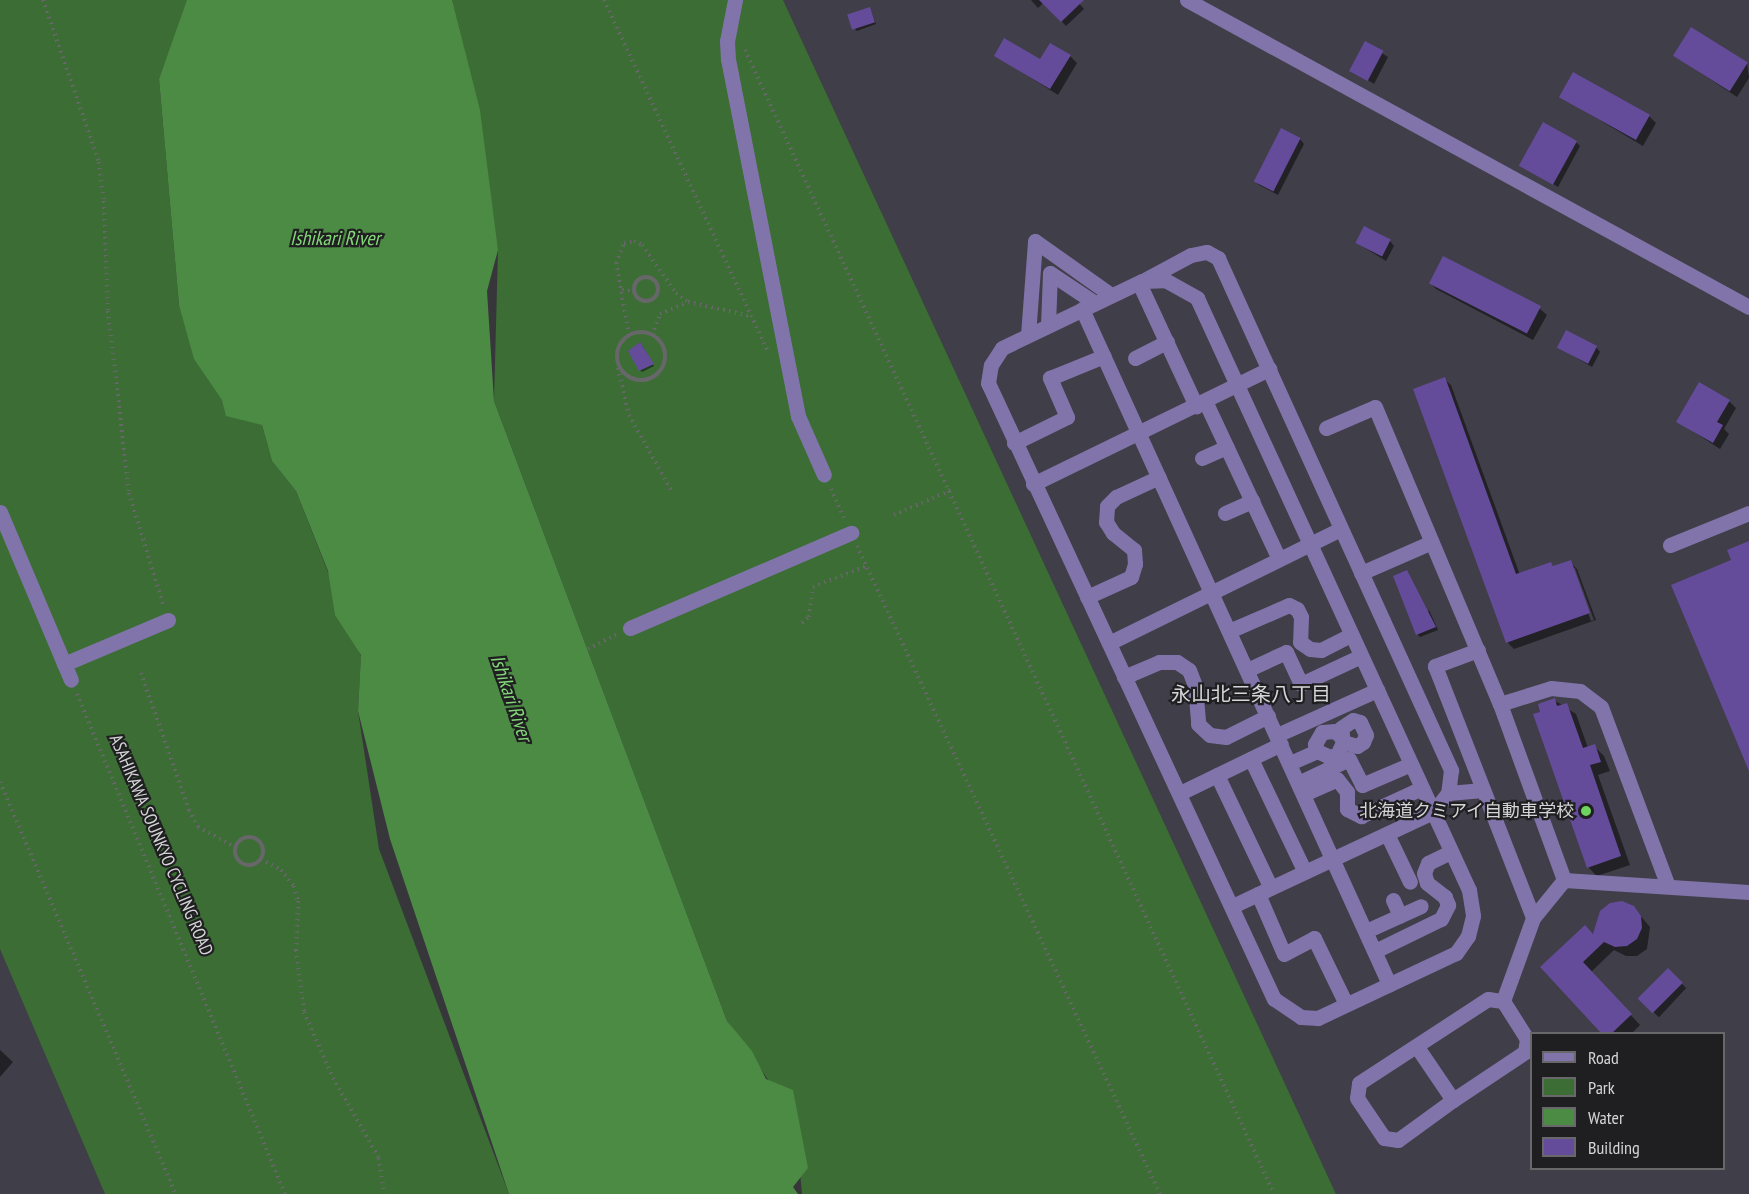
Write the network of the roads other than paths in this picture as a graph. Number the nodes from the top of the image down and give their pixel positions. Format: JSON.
{"nodes":[{"id":1,"x":735,"y":0,"type":"edge"},
{"id":2,"x":1187,"y":0,"type":"edge"},
{"id":3,"x":1140,"y":282,"type":"junction"},
{"id":4,"x":1111,"y":295,"type":"junction"},
{"id":5,"x":1088,"y":306,"type":"junction"},
{"id":6,"x":1749,"y":307,"type":"edge"},
{"id":7,"x":1048,"y":325,"type":"junction"},
{"id":8,"x":1028,"y":335,"type":"junction"},
{"id":9,"x":1167,"y":342,"type":"junction"},
{"id":10,"x":1104,"y":356,"type":"junction"},
{"id":11,"x":1135,"y":358,"type":"dead end"},
{"id":12,"x":1269,"y":369,"type":"junction"},
{"id":13,"x":1237,"y":386,"type":"junction"},
{"id":14,"x":1201,"y":404,"type":"junction"},
{"id":15,"x":1326,"y":428,"type":"dead end"},
{"id":16,"x":1139,"y":433,"type":"junction"},
{"id":17,"x":1014,"y":443,"type":"junction"},
{"id":18,"x":1227,"y":447,"type":"junction"},
{"id":19,"x":1202,"y":458,"type":"dead end"},
{"id":20,"x":824,"y":475,"type":"road end"},
{"id":21,"x":1158,"y":477,"type":"junction"},
{"id":22,"x":1033,"y":484,"type":"junction"},
{"id":23,"x":1252,"y":501,"type":"junction"},
{"id":24,"x":0,"y":512,"type":"edge"},
{"id":25,"x":1225,"y":513,"type":"dead end"},
{"id":26,"x":1749,"y":513,"type":"edge"},
{"id":27,"x":1341,"y":529,"type":"junction"},
{"id":28,"x":851,"y":532,"type":"road end"},
{"id":29,"x":1432,"y":542,"type":"junction"},
{"id":30,"x":1309,"y":544,"type":"junction"},
{"id":31,"x":1670,"y":545,"type":"dead end"},
{"id":32,"x":1279,"y":559,"type":"junction"},
{"id":33,"x":1361,"y":573,"type":"junction"},
{"id":34,"x":1211,"y":591,"type":"junction"},
{"id":35,"x":1087,"y":597,"type":"junction"},
{"id":36,"x":168,"y":620,"type":"road end"},
{"id":37,"x":630,"y":628,"type":"road end"},
{"id":38,"x":1229,"y":631,"type":"junction"},
{"id":39,"x":1351,"y":635,"type":"junction"},
{"id":40,"x":1108,"y":643,"type":"junction"},
{"id":41,"x":1478,"y":650,"type":"junction"},
{"id":42,"x":1361,"y":656,"type":"junction"},
{"id":43,"x":64,"y":664,"type":"junction"},
{"id":44,"x":1247,"y":670,"type":"junction"},
{"id":45,"x":1124,"y":676,"type":"junction"},
{"id":46,"x":70,"y":680,"type":"road end"},
{"id":47,"x":1377,"y":690,"type":"junction"},
{"id":48,"x":1500,"y":704,"type":"junction"},
{"id":49,"x":1268,"y":716,"type":"junction"},
{"id":50,"x":1389,"y":718,"type":"junction"},
{"id":51,"x":1279,"y":740,"type":"junction"},
{"id":52,"x":1251,"y":759,"type":"junction"},
{"id":53,"x":1290,"y":763,"type":"junction"},
{"id":54,"x":1411,"y":764,"type":"junction"},
{"id":55,"x":1217,"y":775,"type":"junction"},
{"id":56,"x":1422,"y":788,"type":"junction"},
{"id":57,"x":1301,"y":789,"type":"junction"},
{"id":58,"x":1484,"y":790,"type":"junction"},
{"id":59,"x":1180,"y":793,"type":"junction"},
{"id":60,"x":1448,"y":793,"type":"junction"},
{"id":61,"x":1433,"y":812,"type":"junction"},
{"id":62,"x":1387,"y":834,"type":"junction"},
{"id":63,"x":1451,"y":852,"type":"junction"},
{"id":64,"x":1333,"y":859,"type":"junction"},
{"id":65,"x":1305,"y":872,"type":"junction"},
{"id":66,"x":1564,"y":880,"type":"junction"},
{"id":67,"x":1410,"y":882,"type":"dead end"},
{"id":68,"x":1668,"y":886,"type":"junction"},
{"id":69,"x":1265,"y":891,"type":"junction"},
{"id":70,"x":1749,"y":892,"type":"edge"},
{"id":71,"x":1393,"y":900,"type":"dead end"},
{"id":72,"x":1232,"y":906,"type":"junction"},
{"id":73,"x":1421,"y":906,"type":"dead end"},
{"id":74,"x":1400,"y":916,"type":"junction"},
{"id":75,"x":1533,"y":918,"type":"junction"},
{"id":76,"x":1366,"y":931,"type":"junction"},
{"id":77,"x":1374,"y":951,"type":"junction"},
{"id":78,"x":1389,"y":984,"type":"junction"},
{"id":79,"x":1503,"y":1001,"type":"junction"},
{"id":80,"x":1346,"y":1004,"type":"junction"},
{"id":81,"x":1417,"y":1047,"type":"junction"},
{"id":82,"x":1454,"y":1100,"type":"junction"}],
"edges":[{"from":1,"to":20,"type":"street"},
{"from":2,"to":6,"type":"street"},
{"from":3,"to":4,"type":"street"},
{"from":3,"to":9,"type":"street"},
{"from":3,"to":12,"type":"street"},
{"from":3,"to":13,"type":"street"},
{"from":4,"to":5,"type":"street"},
{"from":4,"to":8,"type":"street"},
{"from":5,"to":7,"type":"street"},
{"from":5,"to":7,"type":"street"},
{"from":5,"to":10,"type":"street"},
{"from":7,"to":8,"type":"street"},
{"from":8,"to":17,"type":"street"},
{"from":9,"to":11,"type":"street"},
{"from":9,"to":14,"type":"street"},
{"from":10,"to":16,"type":"street"},
{"from":10,"to":17,"type":"street"},
{"from":12,"to":13,"type":"street"},
{"from":12,"to":27,"type":"street"},
{"from":13,"to":14,"type":"street"},
{"from":13,"to":30,"type":"street"},
{"from":14,"to":16,"type":"street"},
{"from":14,"to":18,"type":"street"},
{"from":15,"to":29,"type":"street"},
{"from":16,"to":21,"type":"street"},
{"from":16,"to":22,"type":"street"},
{"from":17,"to":22,"type":"street"},
{"from":18,"to":19,"type":"street"},
{"from":18,"to":23,"type":"street"},
{"from":21,"to":34,"type":"street"},
{"from":21,"to":35,"type":"street"},
{"from":22,"to":35,"type":"street"},
{"from":23,"to":25,"type":"street"},
{"from":23,"to":32,"type":"street"},
{"from":24,"to":43,"type":"street"},
{"from":26,"to":31,"type":"street"},
{"from":27,"to":30,"type":"street"},
{"from":27,"to":33,"type":"street"},
{"from":28,"to":37,"type":"street"},
{"from":29,"to":33,"type":"street"},
{"from":29,"to":41,"type":"street"},
{"from":30,"to":32,"type":"street"},
{"from":30,"to":39,"type":"street"},
{"from":32,"to":34,"type":"street"},
{"from":33,"to":60,"type":"street"},
{"from":34,"to":38,"type":"street"},
{"from":34,"to":40,"type":"street"},
{"from":35,"to":40,"type":"street"},
{"from":36,"to":43,"type":"street"},
{"from":38,"to":39,"type":"street"},
{"from":38,"to":44,"type":"street"},
{"from":39,"to":42,"type":"street"},
{"from":40,"to":45,"type":"street"},
{"from":41,"to":48,"type":"street"},
{"from":41,"to":58,"type":"street"},
{"from":42,"to":44,"type":"street"},
{"from":42,"to":47,"type":"street"},
{"from":43,"to":46,"type":"street"},
{"from":44,"to":49,"type":"street"},
{"from":45,"to":49,"type":"street"},
{"from":45,"to":59,"type":"street"},
{"from":47,"to":50,"type":"street"},
{"from":47,"to":51,"type":"street"},
{"from":48,"to":66,"type":"street"},
{"from":48,"to":68,"type":"street"},
{"from":49,"to":51,"type":"street"},
{"from":50,"to":53,"type":"street"},
{"from":50,"to":54,"type":"street"},
{"from":51,"to":52,"type":"street"},
{"from":51,"to":53,"type":"street"},
{"from":52,"to":55,"type":"street"},
{"from":52,"to":65,"type":"street"},
{"from":53,"to":57,"type":"street"},
{"from":54,"to":56,"type":"street"},
{"from":54,"to":57,"type":"street"},
{"from":55,"to":59,"type":"street"},
{"from":55,"to":69,"type":"street"},
{"from":56,"to":57,"type":"street"},
{"from":56,"to":61,"type":"street"},
{"from":57,"to":64,"type":"street"},
{"from":58,"to":60,"type":"street"},
{"from":58,"to":75,"type":"street"},
{"from":59,"to":72,"type":"street"},
{"from":60,"to":61,"type":"street"},
{"from":61,"to":62,"type":"street"},
{"from":61,"to":63,"type":"street"},
{"from":62,"to":64,"type":"street"},
{"from":62,"to":67,"type":"street"},
{"from":63,"to":77,"type":"street"},
{"from":63,"to":78,"type":"street"},
{"from":64,"to":65,"type":"street"},
{"from":64,"to":76,"type":"street"},
{"from":65,"to":69,"type":"street"},
{"from":66,"to":68,"type":"street"},
{"from":66,"to":75,"type":"street"},
{"from":68,"to":70,"type":"street"},
{"from":69,"to":72,"type":"street"},
{"from":69,"to":80,"type":"street"},
{"from":71,"to":74,"type":"street"},
{"from":72,"to":80,"type":"street"},
{"from":73,"to":74,"type":"street"},
{"from":74,"to":76,"type":"street"},
{"from":75,"to":79,"type":"street"},
{"from":76,"to":77,"type":"street"},
{"from":77,"to":78,"type":"street"},
{"from":78,"to":80,"type":"street"},
{"from":79,"to":81,"type":"street"},
{"from":79,"to":82,"type":"street"},
{"from":81,"to":82,"type":"street"},
{"from":81,"to":82,"type":"street"}]}
